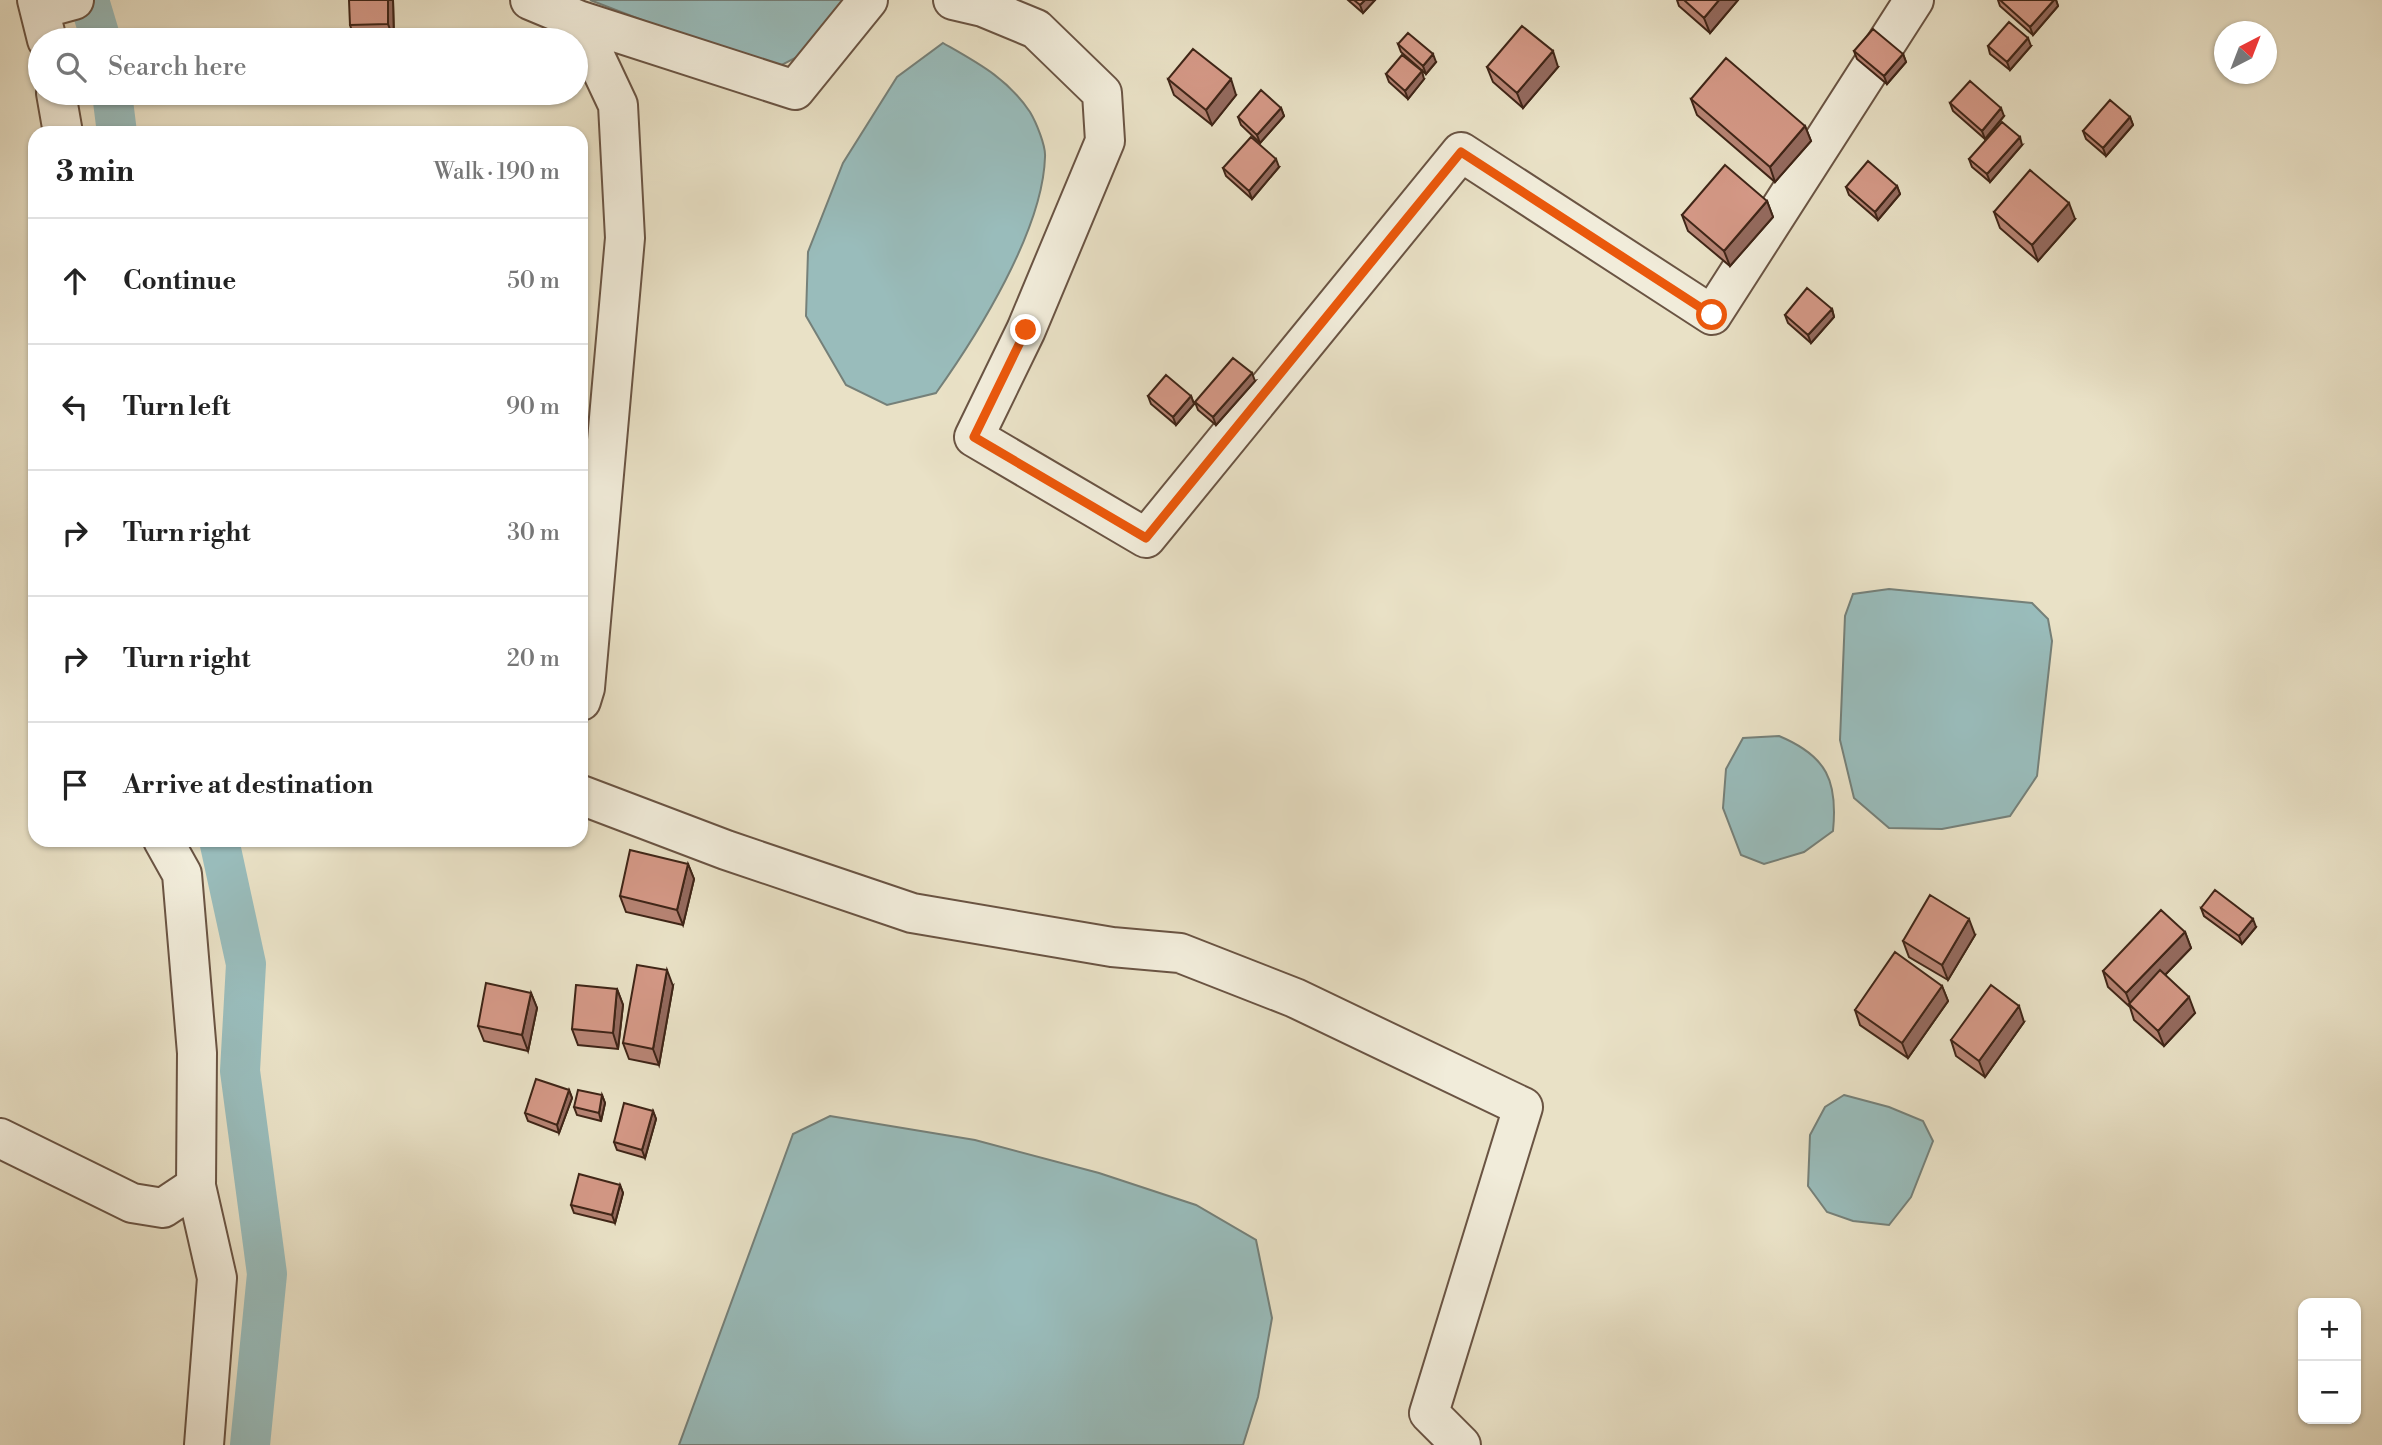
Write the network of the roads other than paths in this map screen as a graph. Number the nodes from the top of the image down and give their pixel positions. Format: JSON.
{"nodes":[{"id":1,"x":530,"y":0,"type":"edge"},
{"id":2,"x":868,"y":0,"type":"edge"},
{"id":3,"x":953,"y":0,"type":"edge"},
{"id":4,"x":1914,"y":0,"type":"edge"},
{"id":5,"x":578,"y":20,"type":"junction"},
{"id":6,"x":582,"y":28,"type":"edge"},
{"id":7,"x":588,"y":41,"type":"edge"},
{"id":8,"x":58,"y":105,"type":"edge"},
{"id":9,"x":62,"y":126,"type":"edge"},
{"id":10,"x":588,"y":654,"type":"edge"},
{"id":11,"x":588,"y":798,"type":"edge"},
{"id":12,"x":167,"y":847,"type":"edge"},
{"id":13,"x":0,"y":1138,"type":"edge"},
{"id":14,"x":196,"y":1186,"type":"junction"},
{"id":15,"x":204,"y":1445,"type":"edge"},
{"id":16,"x":1461,"y":1445,"type":"edge"}],
"edges":[{"from":1,"to":5,"type":"street"},
{"from":2,"to":5,"type":"street"},
{"from":3,"to":4,"type":"street"},
{"from":5,"to":6,"type":"street"},
{"from":7,"to":10,"type":"street"},
{"from":8,"to":9,"type":"street"},
{"from":11,"to":16,"type":"street"},
{"from":12,"to":14,"type":"street"},
{"from":13,"to":14,"type":"street"},
{"from":14,"to":15,"type":"street"}]}
